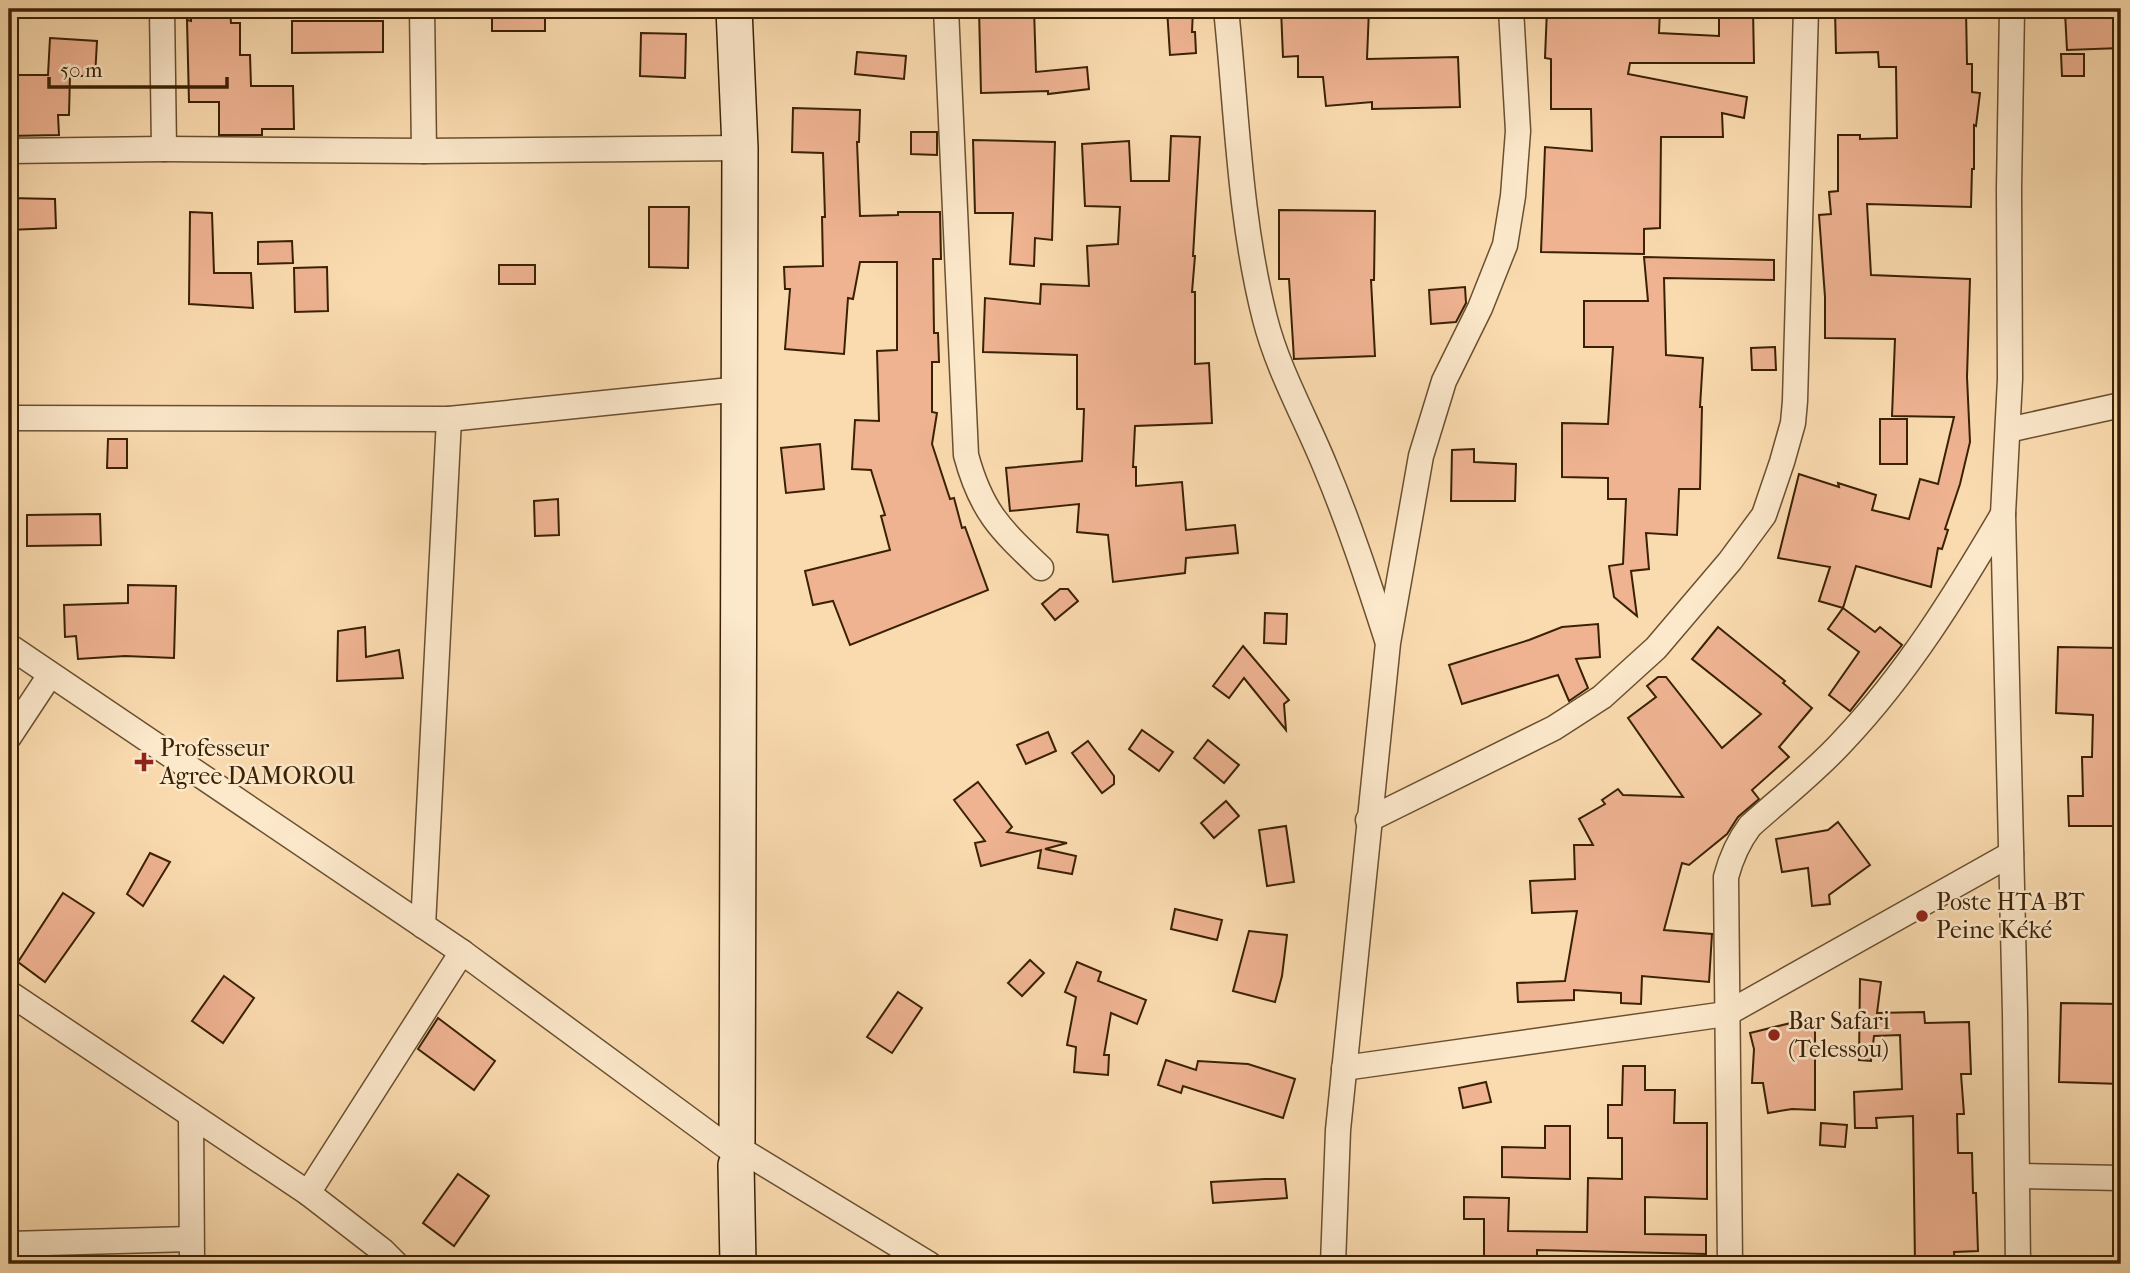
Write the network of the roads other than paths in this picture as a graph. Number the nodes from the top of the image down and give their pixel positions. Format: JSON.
{"nodes":[{"id":1,"x":162,"y":9,"type":"edge"},
{"id":2,"x":422,"y":9,"type":"edge"},
{"id":3,"x":734,"y":9,"type":"edge"},
{"id":4,"x":946,"y":9,"type":"edge"},
{"id":5,"x":1226,"y":9,"type":"edge"},
{"id":6,"x":1511,"y":9,"type":"edge"},
{"id":7,"x":1806,"y":9,"type":"edge"},
{"id":8,"x":2012,"y":9,"type":"edge"},
{"id":9,"x":740,"y":148,"type":"junction"},
{"id":10,"x":164,"y":149,"type":"junction"},
{"id":11,"x":9,"y":151,"type":"edge"},
{"id":12,"x":424,"y":152,"type":"junction"},
{"id":13,"x":740,"y":389,"type":"junction"},
{"id":14,"x":2121,"y":405,"type":"edge"},
{"id":15,"x":9,"y":418,"type":"edge"},
{"id":16,"x":449,"y":419,"type":"junction"},
{"id":17,"x":2008,"y":430,"type":"junction"},
{"id":18,"x":2003,"y":514,"type":"junction"},
{"id":19,"x":1041,"y":568,"type":"dead end"},
{"id":20,"x":1388,"y":643,"type":"junction"},
{"id":21,"x":9,"y":646,"type":"edge"},
{"id":22,"x":50,"y":675,"type":"junction"},
{"id":23,"x":9,"y":737,"type":"edge"},
{"id":24,"x":1368,"y":820,"type":"junction"},
{"id":25,"x":2011,"y":854,"type":"junction"},
{"id":26,"x":423,"y":926,"type":"junction"},
{"id":27,"x":463,"y":952,"type":"junction"},
{"id":28,"x":9,"y":993,"type":"edge"},
{"id":29,"x":1726,"y":1014,"type":"junction"},
{"id":30,"x":1344,"y":1068,"type":"junction"},
{"id":31,"x":191,"y":1115,"type":"junction"},
{"id":32,"x":737,"y":1152,"type":"junction"},
{"id":33,"x":2018,"y":1176,"type":"junction"},
{"id":34,"x":2121,"y":1178,"type":"edge"},
{"id":35,"x":307,"y":1193,"type":"junction"},
{"id":36,"x":191,"y":1239,"type":"junction"},
{"id":37,"x":9,"y":1244,"type":"edge"},
{"id":38,"x":192,"y":1264,"type":"edge"},
{"id":39,"x":397,"y":1264,"type":"edge"},
{"id":40,"x":738,"y":1264,"type":"edge"},
{"id":41,"x":929,"y":1264,"type":"edge"},
{"id":42,"x":1334,"y":1264,"type":"edge"},
{"id":43,"x":1730,"y":1264,"type":"edge"},
{"id":44,"x":2018,"y":1264,"type":"edge"}],
"edges":[{"from":1,"to":10,"type":"street"},
{"from":2,"to":12,"type":"street"},
{"from":3,"to":9,"type":"street"},
{"from":4,"to":19,"type":"street"},
{"from":5,"to":20,"type":"street"},
{"from":6,"to":20,"type":"street"},
{"from":7,"to":24,"type":"street"},
{"from":8,"to":17,"type":"street"},
{"from":9,"to":12,"type":"street"},
{"from":9,"to":13,"type":"street"},
{"from":10,"to":11,"type":"street"},
{"from":10,"to":12,"type":"street"},
{"from":13,"to":16,"type":"street"},
{"from":13,"to":32,"type":"street"},
{"from":14,"to":17,"type":"street"},
{"from":15,"to":16,"type":"street"},
{"from":16,"to":26,"type":"street"},
{"from":17,"to":18,"type":"street"},
{"from":18,"to":25,"type":"street"},
{"from":18,"to":29,"type":"street"},
{"from":20,"to":24,"type":"street"},
{"from":21,"to":22,"type":"street"},
{"from":22,"to":23,"type":"street"},
{"from":22,"to":26,"type":"street"},
{"from":24,"to":30,"type":"street"},
{"from":25,"to":29,"type":"street"},
{"from":25,"to":33,"type":"street"},
{"from":26,"to":27,"type":"street"},
{"from":27,"to":32,"type":"street"},
{"from":27,"to":35,"type":"street"},
{"from":28,"to":31,"type":"street"},
{"from":29,"to":30,"type":"street"},
{"from":29,"to":43,"type":"street"},
{"from":30,"to":42,"type":"street"},
{"from":31,"to":35,"type":"street"},
{"from":31,"to":36,"type":"street"},
{"from":32,"to":40,"type":"street"},
{"from":32,"to":41,"type":"street"},
{"from":33,"to":34,"type":"street"},
{"from":33,"to":44,"type":"street"},
{"from":35,"to":39,"type":"street"},
{"from":36,"to":37,"type":"street"},
{"from":36,"to":38,"type":"street"}]}
